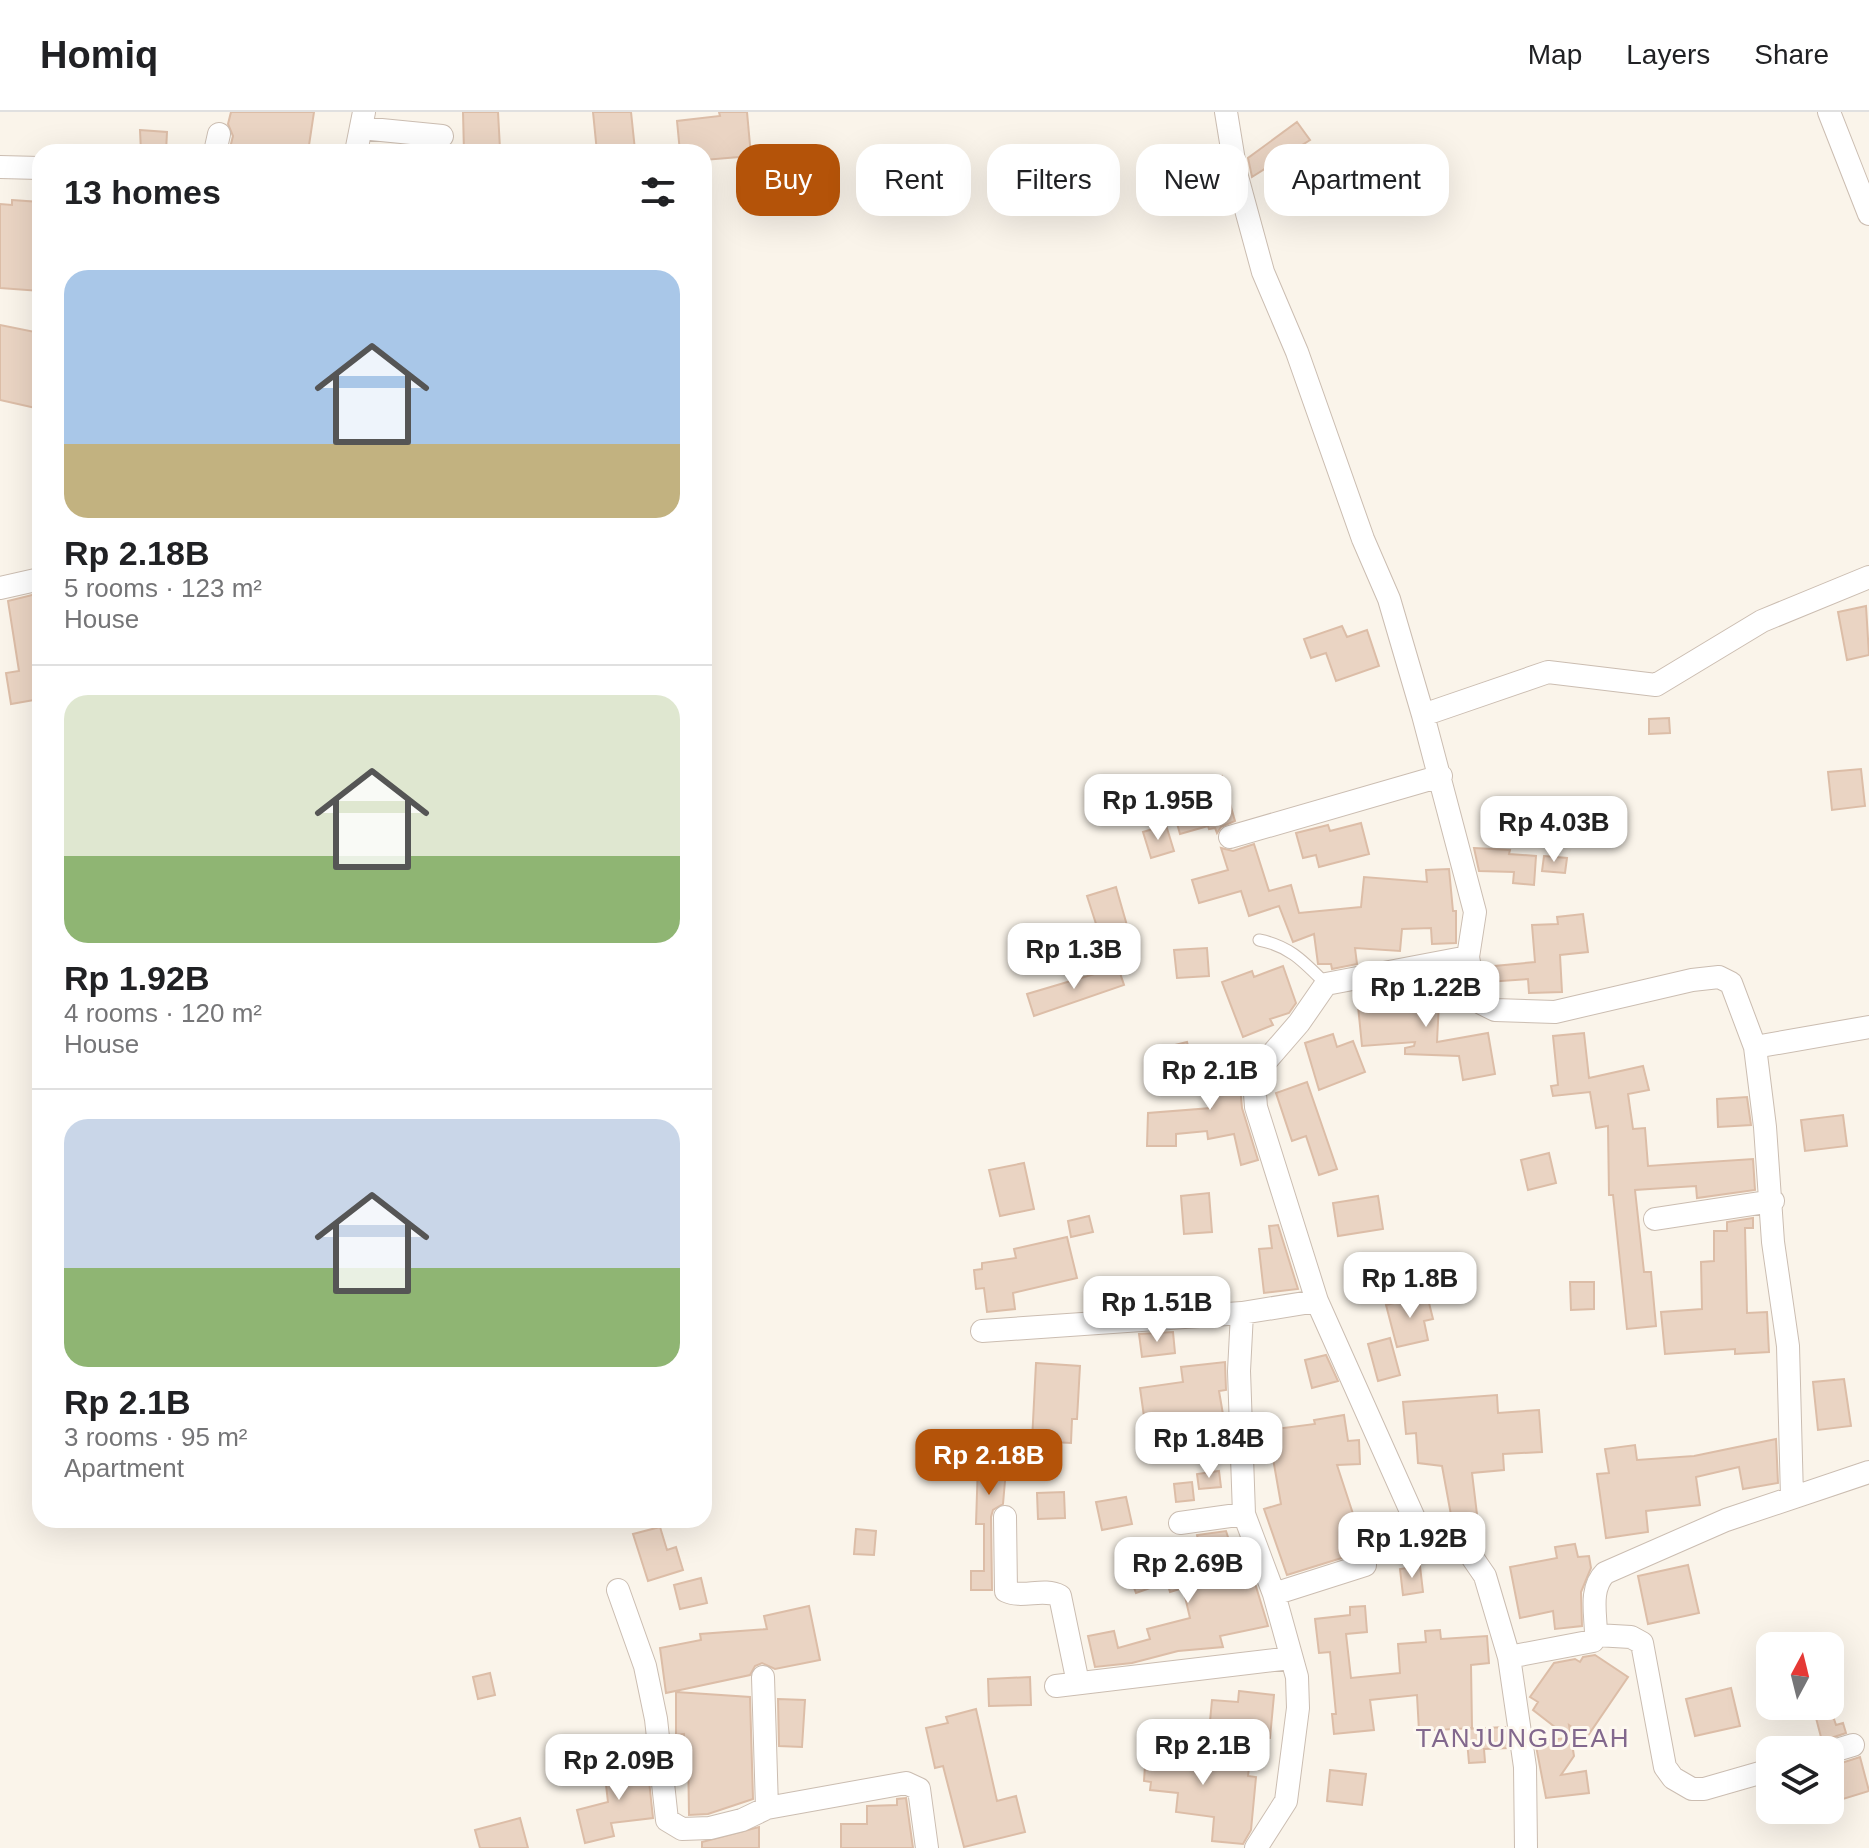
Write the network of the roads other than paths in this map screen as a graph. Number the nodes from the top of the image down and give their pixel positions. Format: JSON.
{"nodes":[{"id":1,"x":1226,"y":112,"type":"edge"},
{"id":2,"x":1829,"y":112,"type":"edge"},
{"id":3,"x":362,"y":120,"type":"edge"},
{"id":4,"x":442,"y":136,"type":"dead end"},
{"id":5,"x":358,"y":144,"type":"edge"},
{"id":6,"x":0,"y":167,"type":"edge"},
{"id":7,"x":32,"y":168,"type":"edge"},
{"id":8,"x":1869,"y":214,"type":"edge"},
{"id":9,"x":1869,"y":577,"type":"edge"},
{"id":10,"x":32,"y":581,"type":"edge"},
{"id":11,"x":0,"y":588,"type":"edge"},
{"id":12,"x":1423,"y":715,"type":"junction"},
{"id":13,"x":1441,"y":776,"type":"junction"},
{"id":14,"x":1230,"y":837,"type":"dead end"},
{"id":15,"x":1259,"y":940,"type":"dead end"},
{"id":16,"x":1468,"y":957,"type":"junction"},
{"id":17,"x":1326,"y":984,"type":"junction"},
{"id":18,"x":1869,"y":1027,"type":"edge"},
{"id":19,"x":1755,"y":1047,"type":"junction"},
{"id":20,"x":1773,"y":1201,"type":"junction"},
{"id":21,"x":1655,"y":1219,"type":"dead end"},
{"id":22,"x":1317,"y":1301,"type":"junction"},
{"id":23,"x":1242,"y":1313,"type":"junction"},
{"id":24,"x":982,"y":1331,"type":"dead end"},
{"id":25,"x":1869,"y":1472,"type":"edge"},
{"id":26,"x":1792,"y":1497,"type":"junction"},
{"id":27,"x":1244,"y":1514,"type":"junction"},
{"id":28,"x":1005,"y":1517,"type":"dead end"},
{"id":29,"x":1180,"y":1523,"type":"dead end"},
{"id":30,"x":1365,"y":1565,"type":"dead end"},
{"id":31,"x":618,"y":1590,"type":"dead end"},
{"id":32,"x":1274,"y":1594,"type":"junction"},
{"id":33,"x":1596,"y":1635,"type":"junction"},
{"id":34,"x":1509,"y":1657,"type":"junction"},
{"id":35,"x":1291,"y":1658,"type":"junction"},
{"id":36,"x":763,"y":1677,"type":"dead end"},
{"id":37,"x":1853,"y":1745,"type":"dead end"},
{"id":38,"x":1844,"y":1748,"type":"edge"},
{"id":39,"x":1756,"y":1774,"type":"edge"},
{"id":40,"x":767,"y":1808,"type":"junction"},
{"id":41,"x":676,"y":1838,"type":"edge"},
{"id":42,"x":927,"y":1848,"type":"edge"},
{"id":43,"x":1256,"y":1848,"type":"edge"},
{"id":44,"x":1526,"y":1848,"type":"edge"}],
"edges":[{"from":1,"to":12,"type":"street"},
{"from":2,"to":8,"type":"street"},
{"from":3,"to":4,"type":"street"},
{"from":3,"to":5,"type":"street"},
{"from":6,"to":7,"type":"street"},
{"from":9,"to":12,"type":"street"},
{"from":10,"to":11,"type":"street"},
{"from":12,"to":13,"type":"street"},
{"from":13,"to":14,"type":"street"},
{"from":13,"to":16,"type":"street"},
{"from":15,"to":17,"type":"lane"},
{"from":16,"to":17,"type":"street"},
{"from":16,"to":19,"type":"street"},
{"from":17,"to":22,"type":"street"},
{"from":18,"to":19,"type":"street"},
{"from":19,"to":20,"type":"street"},
{"from":20,"to":21,"type":"street"},
{"from":20,"to":26,"type":"street"},
{"from":22,"to":23,"type":"street"},
{"from":22,"to":34,"type":"street"},
{"from":23,"to":24,"type":"street"},
{"from":23,"to":27,"type":"street"},
{"from":25,"to":26,"type":"street"},
{"from":26,"to":33,"type":"street"},
{"from":27,"to":29,"type":"street"},
{"from":27,"to":32,"type":"street"},
{"from":28,"to":35,"type":"street"},
{"from":30,"to":32,"type":"street"},
{"from":31,"to":41,"type":"street"},
{"from":32,"to":35,"type":"street"},
{"from":33,"to":34,"type":"street"},
{"from":33,"to":39,"type":"street"},
{"from":34,"to":44,"type":"street"},
{"from":35,"to":43,"type":"street"},
{"from":36,"to":40,"type":"street"},
{"from":37,"to":38,"type":"street"},
{"from":40,"to":41,"type":"street"},
{"from":40,"to":42,"type":"street"}]}
